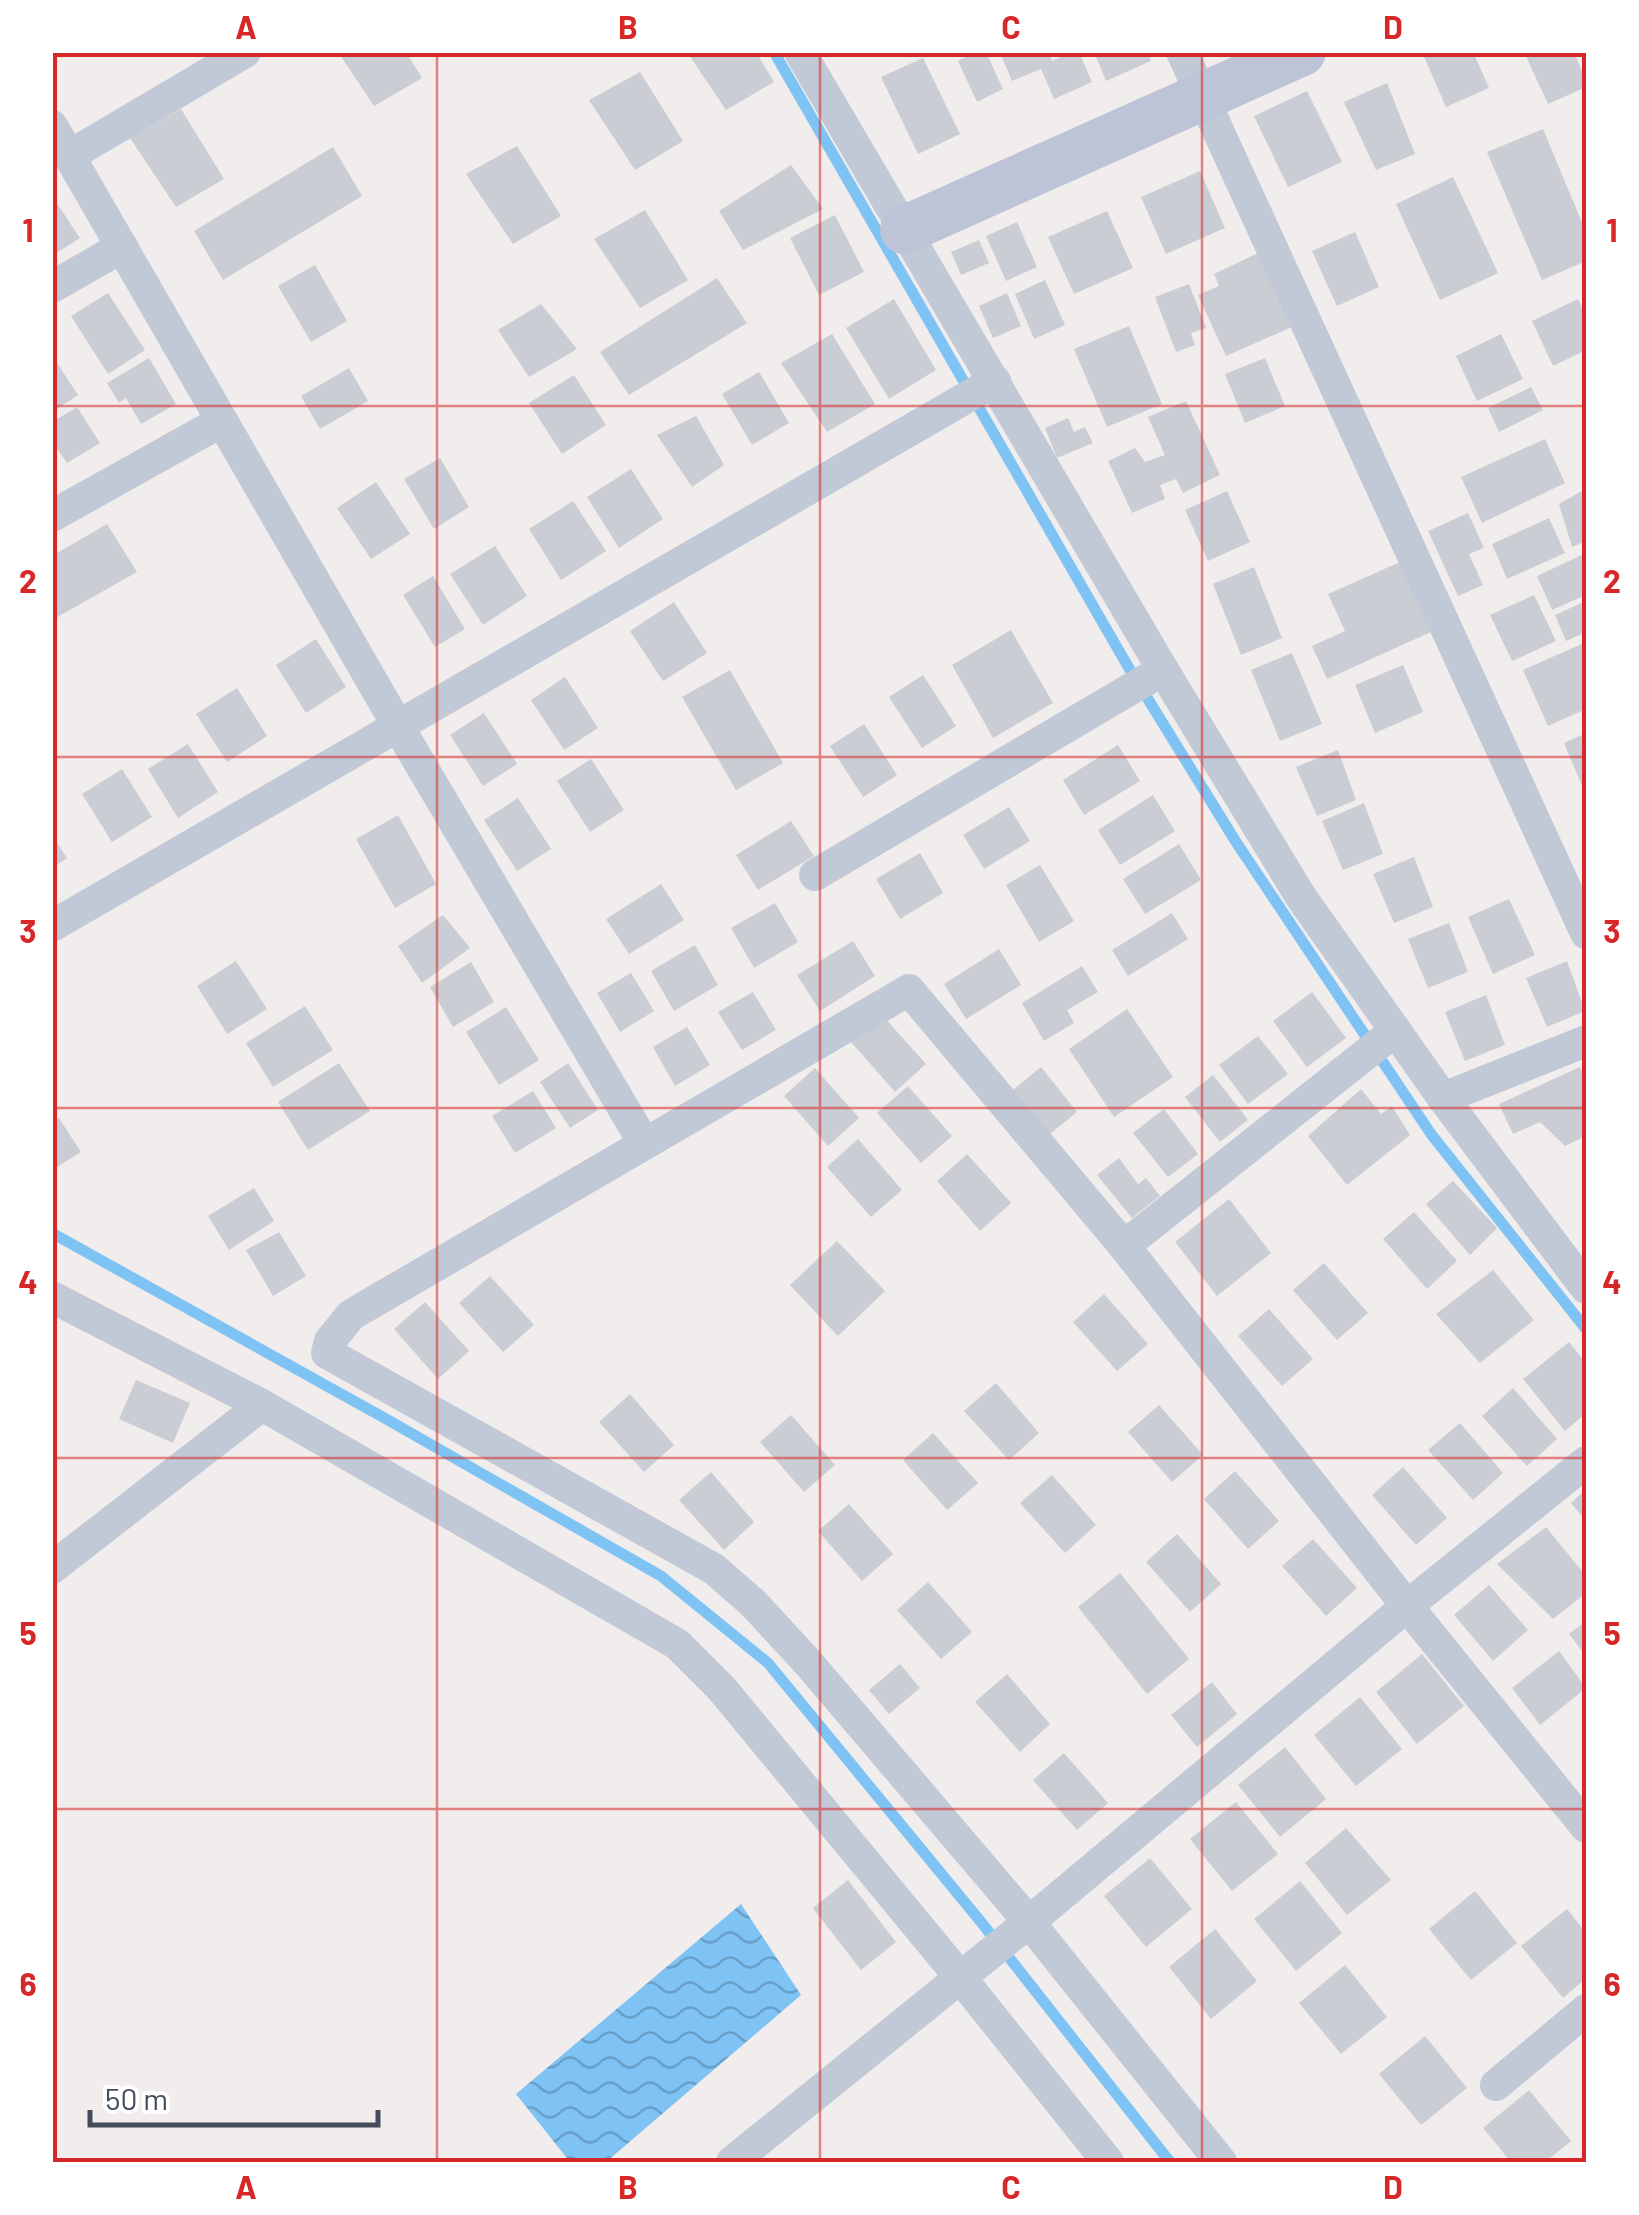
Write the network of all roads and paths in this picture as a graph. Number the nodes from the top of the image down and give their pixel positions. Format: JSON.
{"nodes":[{"id":1,"x":245,"y":52,"type":"edge"},
{"id":2,"x":800,"y":52,"type":"edge"},
{"id":3,"x":1182,"y":52,"type":"edge"},
{"id":4,"x":1302,"y":52,"type":"edge"},
{"id":5,"x":1202,"y":97,"type":"junction"},
{"id":6,"x":52,"y":126,"type":"edge"},
{"id":7,"x":69,"y":156,"type":"junction"},
{"id":8,"x":904,"y":230,"type":"junction"},
{"id":9,"x":122,"y":247,"type":"junction"},
{"id":10,"x":52,"y":287,"type":"edge"},
{"id":11,"x":995,"y":381,"type":"junction"},
{"id":12,"x":222,"y":420,"type":"junction"},
{"id":13,"x":52,"y":516,"type":"edge"},
{"id":14,"x":1164,"y":670,"type":"junction"},
{"id":15,"x":398,"y":728,"type":"junction"},
{"id":16,"x":815,"y":875,"type":"dead end"},
{"id":17,"x":52,"y":926,"type":"edge"},
{"id":18,"x":1586,"y":933,"type":"edge"},
{"id":19,"x":1586,"y":1042,"type":"edge"},
{"id":20,"x":1378,"y":1043,"type":"junction"},
{"id":21,"x":1443,"y":1098,"type":"junction"},
{"id":22,"x":644,"y":1142,"type":"junction"},
{"id":23,"x":1124,"y":1246,"type":"junction"},
{"id":24,"x":1586,"y":1288,"type":"edge"},
{"id":25,"x":52,"y":1297,"type":"edge"},
{"id":26,"x":262,"y":1406,"type":"junction"},
{"id":27,"x":1586,"y":1462,"type":"edge"},
{"id":28,"x":52,"y":1568,"type":"edge"},
{"id":29,"x":1408,"y":1606,"type":"junction"},
{"id":30,"x":1586,"y":1827,"type":"edge"},
{"id":31,"x":1030,"y":1922,"type":"junction"},
{"id":32,"x":960,"y":1977,"type":"junction"},
{"id":33,"x":1586,"y":2010,"type":"edge"},
{"id":34,"x":1496,"y":2084,"type":"dead end"},
{"id":35,"x":732,"y":2162,"type":"edge"},
{"id":36,"x":1108,"y":2162,"type":"edge"},
{"id":37,"x":1220,"y":2162,"type":"edge"}],
"edges":[{"from":1,"to":7,"type":"street"},
{"from":2,"to":8,"type":"street"},
{"from":3,"to":5,"type":"street"},
{"from":4,"to":5,"type":"street"},
{"from":5,"to":8,"type":"street"},
{"from":5,"to":18,"type":"street"},
{"from":6,"to":7,"type":"street"},
{"from":7,"to":9,"type":"street"},
{"from":8,"to":11,"type":"street"},
{"from":9,"to":10,"type":"street"},
{"from":9,"to":12,"type":"street"},
{"from":11,"to":14,"type":"street"},
{"from":11,"to":15,"type":"street"},
{"from":12,"to":13,"type":"street"},
{"from":12,"to":15,"type":"street"},
{"from":14,"to":16,"type":"street"},
{"from":14,"to":20,"type":"street"},
{"from":15,"to":17,"type":"street"},
{"from":15,"to":22,"type":"street"},
{"from":19,"to":21,"type":"street"},
{"from":20,"to":21,"type":"street"},
{"from":20,"to":23,"type":"street"},
{"from":21,"to":24,"type":"street"},
{"from":22,"to":23,"type":"street"},
{"from":22,"to":31,"type":"street"},
{"from":23,"to":29,"type":"street"},
{"from":25,"to":26,"type":"street"},
{"from":26,"to":28,"type":"street"},
{"from":26,"to":32,"type":"street"},
{"from":27,"to":29,"type":"street"},
{"from":29,"to":30,"type":"street"},
{"from":29,"to":31,"type":"street"},
{"from":31,"to":32,"type":"street"},
{"from":31,"to":37,"type":"street"},
{"from":32,"to":35,"type":"street"},
{"from":32,"to":36,"type":"street"},
{"from":33,"to":34,"type":"street"}]}
